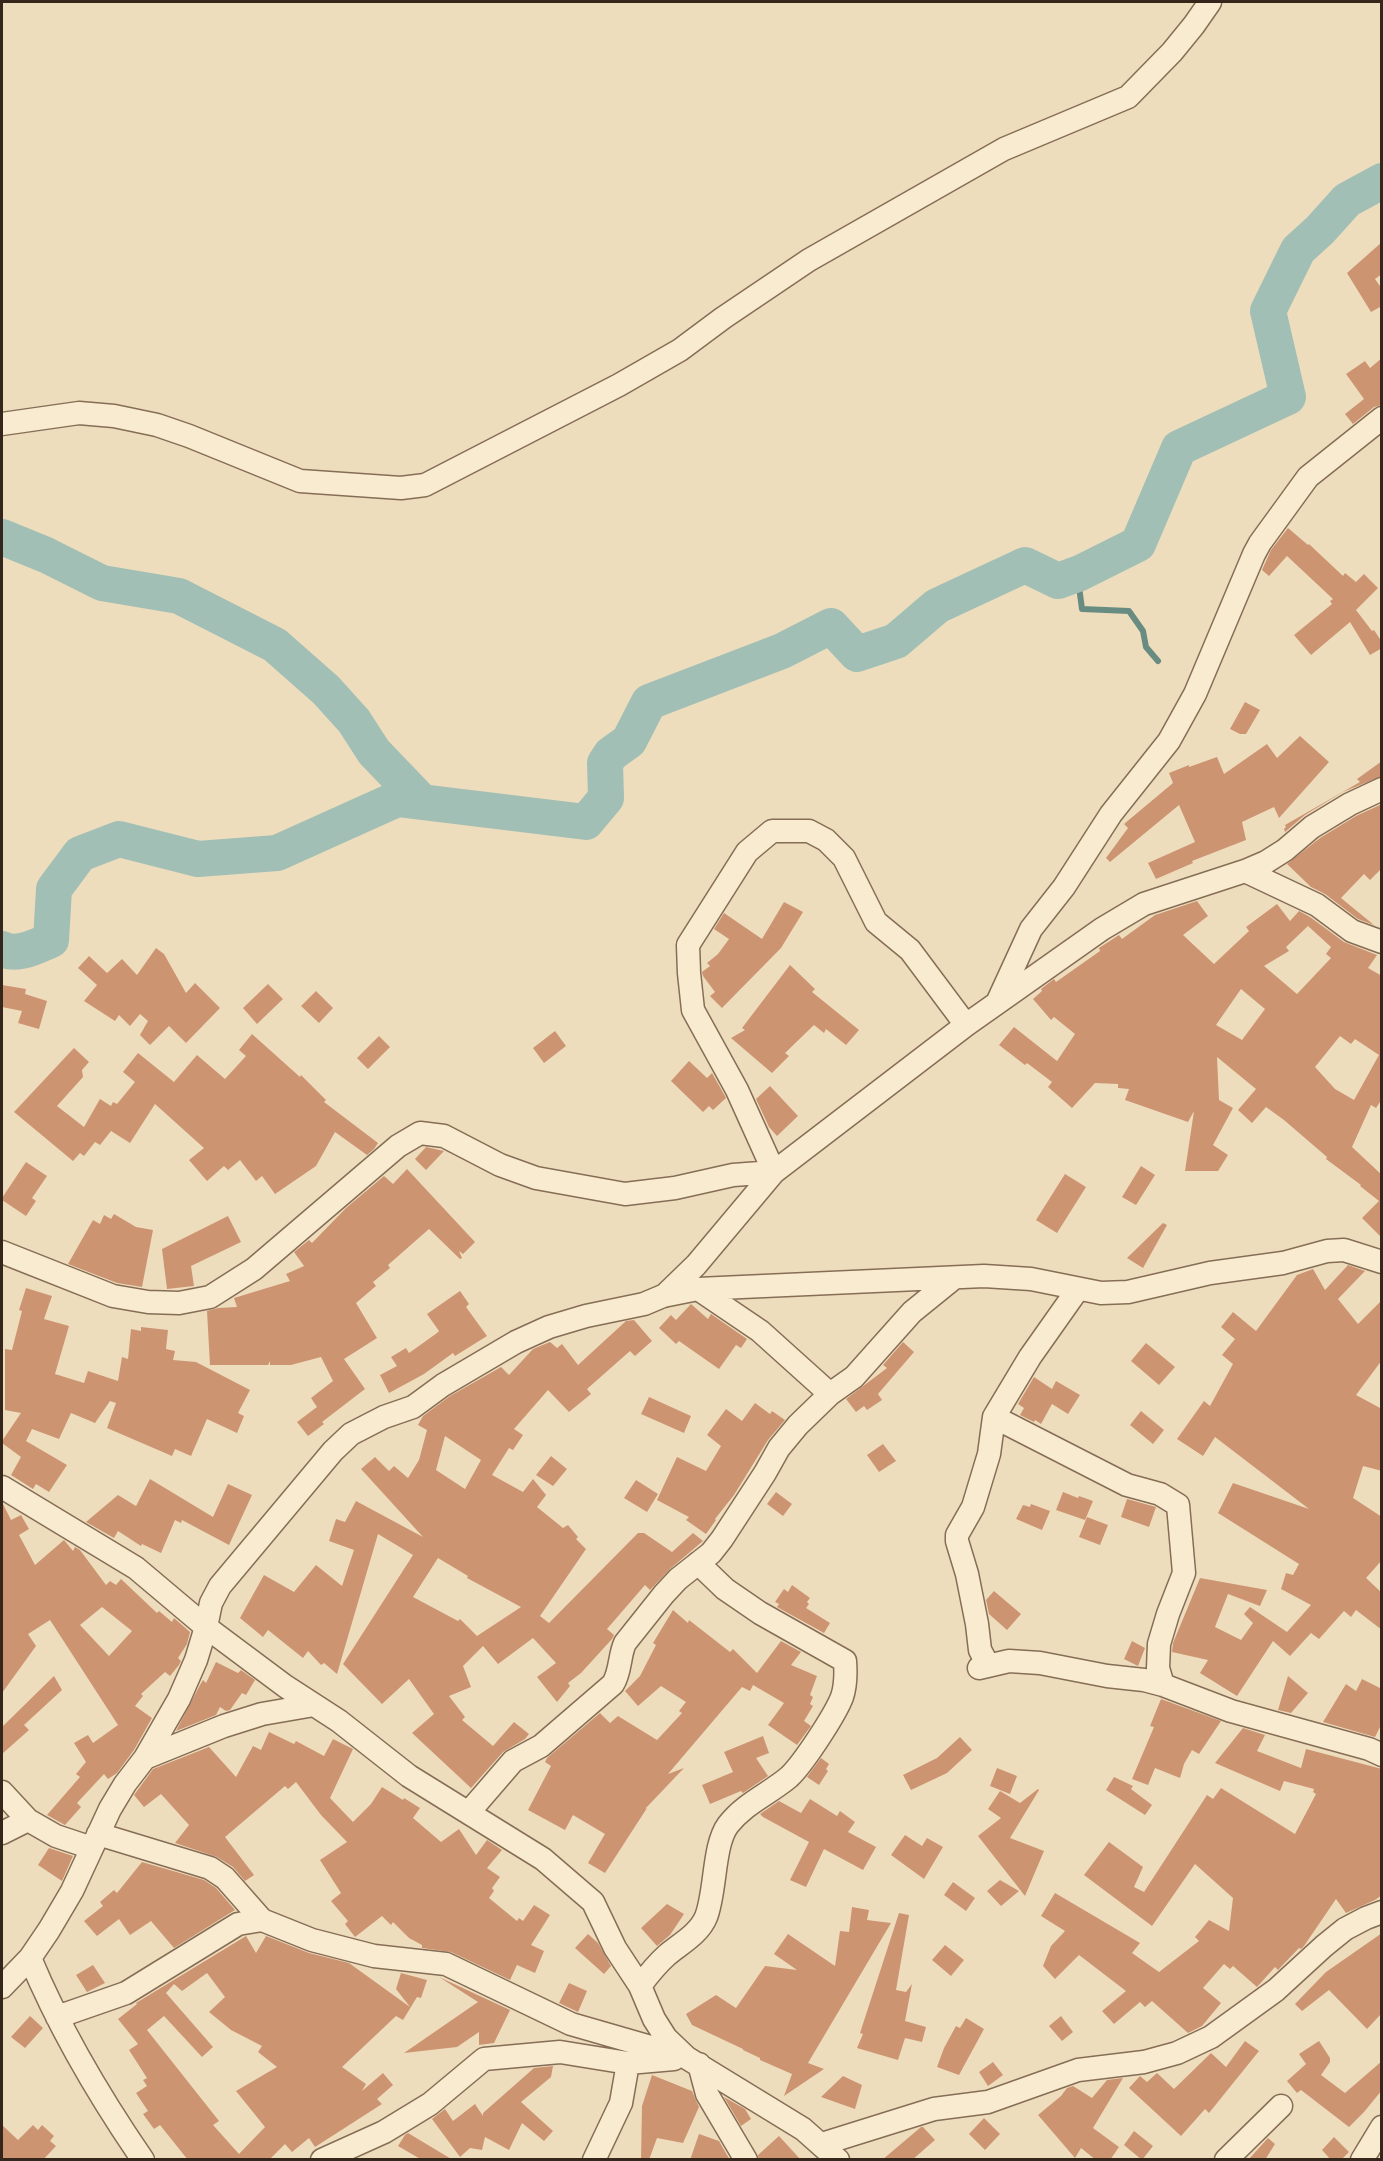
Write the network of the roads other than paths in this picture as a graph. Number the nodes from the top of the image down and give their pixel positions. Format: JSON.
{"nodes":[{"id":1,"x":1210,"y":2,"type":"edge"},
{"id":2,"x":1382,"y":418,"type":"edge"},
{"id":3,"x":2,"y":424,"type":"edge"},
{"id":4,"x":1382,"y":789,"type":"edge"},
{"id":5,"x":1245,"y":871,"type":"junction"},
{"id":6,"x":1382,"y":942,"type":"edge"},
{"id":7,"x":997,"y":1003,"type":"junction"},
{"id":8,"x":966,"y":1025,"type":"junction"},
{"id":9,"x":774,"y":1172,"type":"junction"},
{"id":10,"x":2,"y":1252,"type":"edge"},
{"id":11,"x":1382,"y":1262,"type":"edge"},
{"id":12,"x":954,"y":1278,"type":"junction"},
{"id":13,"x":698,"y":1289,"type":"junction"},
{"id":14,"x":1078,"y":1289,"type":"junction"},
{"id":15,"x":663,"y":1296,"type":"junction"},
{"id":16,"x":830,"y":1394,"type":"junction"},
{"id":17,"x":994,"y":1417,"type":"junction"},
{"id":18,"x":2,"y":1487,"type":"edge"},
{"id":19,"x":698,"y":1563,"type":"junction"},
{"id":20,"x":206,"y":1627,"type":"junction"},
{"id":21,"x":1163,"y":1685,"type":"junction"},
{"id":22,"x":314,"y":1705,"type":"junction"},
{"id":23,"x":1382,"y":1755,"type":"edge"},
{"id":24,"x":145,"y":1758,"type":"junction"},
{"id":25,"x":2,"y":1792,"type":"edge"},
{"id":26,"x":469,"y":1812,"type":"junction"},
{"id":27,"x":28,"y":1820,"type":"junction"},
{"id":28,"x":2,"y":1833,"type":"edge"},
{"id":29,"x":95,"y":1841,"type":"junction"},
{"id":30,"x":1382,"y":1912,"type":"edge"},
{"id":31,"x":262,"y":1920,"type":"junction"},
{"id":32,"x":30,"y":1958,"type":"junction"},
{"id":33,"x":640,"y":1986,"type":"junction"},
{"id":34,"x":2,"y":1987,"type":"edge"},
{"id":35,"x":57,"y":2018,"type":"junction"},
{"id":36,"x":693,"y":2061,"type":"junction"},
{"id":37,"x":628,"y":2064,"type":"junction"},
{"id":38,"x":1281,"y":2106,"type":"dead end"},
{"id":39,"x":1382,"y":2127,"type":"edge"},
{"id":40,"x":822,"y":2144,"type":"junction"},
{"id":41,"x":143,"y":2160,"type":"edge"},
{"id":42,"x":322,"y":2160,"type":"edge"},
{"id":43,"x":594,"y":2160,"type":"edge"},
{"id":44,"x":746,"y":2160,"type":"edge"},
{"id":45,"x":838,"y":2160,"type":"edge"},
{"id":46,"x":1226,"y":2160,"type":"edge"},
{"id":47,"x":1362,"y":2160,"type":"edge"}],
"edges":[{"from":1,"to":3,"type":"street"},
{"from":2,"to":7,"type":"street"},
{"from":4,"to":5,"type":"street"},
{"from":5,"to":6,"type":"street"},
{"from":5,"to":7,"type":"street"},
{"from":7,"to":8,"type":"street"},
{"from":8,"to":9,"type":"street"},
{"from":8,"to":9,"type":"street"},
{"from":9,"to":10,"type":"street"},
{"from":9,"to":15,"type":"street"},
{"from":11,"to":14,"type":"street"},
{"from":12,"to":13,"type":"street"},
{"from":12,"to":14,"type":"street"},
{"from":12,"to":16,"type":"street"},
{"from":13,"to":15,"type":"street"},
{"from":13,"to":16,"type":"street"},
{"from":14,"to":17,"type":"street"},
{"from":15,"to":20,"type":"street"},
{"from":16,"to":19,"type":"street"},
{"from":17,"to":21,"type":"street"},
{"from":17,"to":21,"type":"street"},
{"from":18,"to":20,"type":"street"},
{"from":19,"to":26,"type":"street"},
{"from":19,"to":33,"type":"street"},
{"from":20,"to":22,"type":"street"},
{"from":20,"to":24,"type":"street"},
{"from":21,"to":23,"type":"street"},
{"from":22,"to":24,"type":"street"},
{"from":22,"to":26,"type":"street"},
{"from":24,"to":29,"type":"street"},
{"from":25,"to":27,"type":"street"},
{"from":26,"to":33,"type":"street"},
{"from":27,"to":28,"type":"street"},
{"from":27,"to":29,"type":"street"},
{"from":29,"to":31,"type":"street"},
{"from":29,"to":32,"type":"street"},
{"from":30,"to":40,"type":"street"},
{"from":31,"to":35,"type":"street"},
{"from":31,"to":36,"type":"street"},
{"from":32,"to":34,"type":"street"},
{"from":32,"to":35,"type":"street"},
{"from":33,"to":36,"type":"street"},
{"from":35,"to":41,"type":"street"},
{"from":36,"to":37,"type":"street"},
{"from":36,"to":40,"type":"street"},
{"from":36,"to":44,"type":"street"},
{"from":37,"to":42,"type":"street"},
{"from":37,"to":43,"type":"street"},
{"from":38,"to":46,"type":"street"},
{"from":39,"to":47,"type":"street"},
{"from":40,"to":45,"type":"street"}]}
